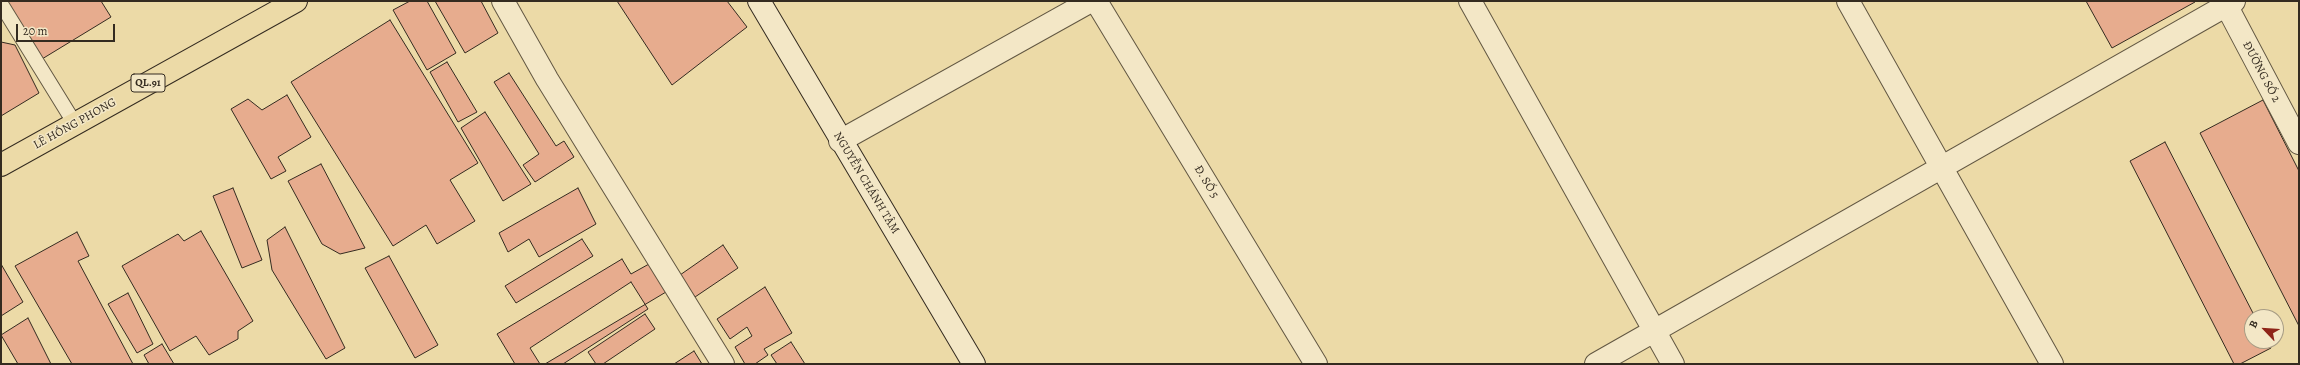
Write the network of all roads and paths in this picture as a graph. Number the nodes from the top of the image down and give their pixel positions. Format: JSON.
{"nodes":[{"id":1,"x":296,"y":1,"type":"edge"},
{"id":2,"x":503,"y":1,"type":"edge"},
{"id":3,"x":759,"y":1,"type":"edge"},
{"id":4,"x":1091,"y":1,"type":"edge"},
{"id":5,"x":1096,"y":1,"type":"edge"},
{"id":6,"x":1470,"y":1,"type":"edge"},
{"id":7,"x":1848,"y":1,"type":"edge"},
{"id":8,"x":2228,"y":2,"type":"edge"},
{"id":9,"x":1,"y":4,"type":"edge"},
{"id":10,"x":74,"y":124,"type":"junction"},
{"id":11,"x":840,"y":140,"type":"junction"},
{"id":12,"x":2299,"y":143,"type":"edge"},
{"id":13,"x":1,"y":165,"type":"edge"},
{"id":14,"x":1942,"y":168,"type":"junction"},
{"id":15,"x":1654,"y":331,"type":"junction"},
{"id":16,"x":723,"y":364,"type":"edge"},
{"id":17,"x":974,"y":364,"type":"edge"},
{"id":18,"x":1316,"y":364,"type":"edge"},
{"id":19,"x":1596,"y":364,"type":"edge"},
{"id":20,"x":1673,"y":364,"type":"edge"},
{"id":21,"x":2052,"y":364,"type":"edge"}],
"edges":[{"from":1,"to":10,"type":"highway","name":"LÊ HỒNG PHONG","number":"QL.91"},
{"from":2,"to":16,"type":"street"},
{"from":3,"to":11,"type":"street","name":"NGUYỄN CHÁNH TÂM"},
{"from":4,"to":11,"type":"street"},
{"from":5,"to":18,"type":"street","name":"Đ. SỐ 5"},
{"from":6,"to":15,"type":"street"},
{"from":7,"to":14,"type":"street"},
{"from":8,"to":12,"type":"street","name":"ĐƯỜNG SỐ 2"},
{"from":8,"to":14,"type":"street"},
{"from":9,"to":10,"type":"lane"},
{"from":10,"to":13,"type":"highway","name":"LÊ HỒNG PHONG","number":"QL.91"},
{"from":11,"to":17,"type":"street","name":"NGUYỄN CHÁNH TÂM"},
{"from":14,"to":15,"type":"street"},
{"from":14,"to":21,"type":"street"},
{"from":15,"to":19,"type":"street"},
{"from":15,"to":20,"type":"street"}]}
